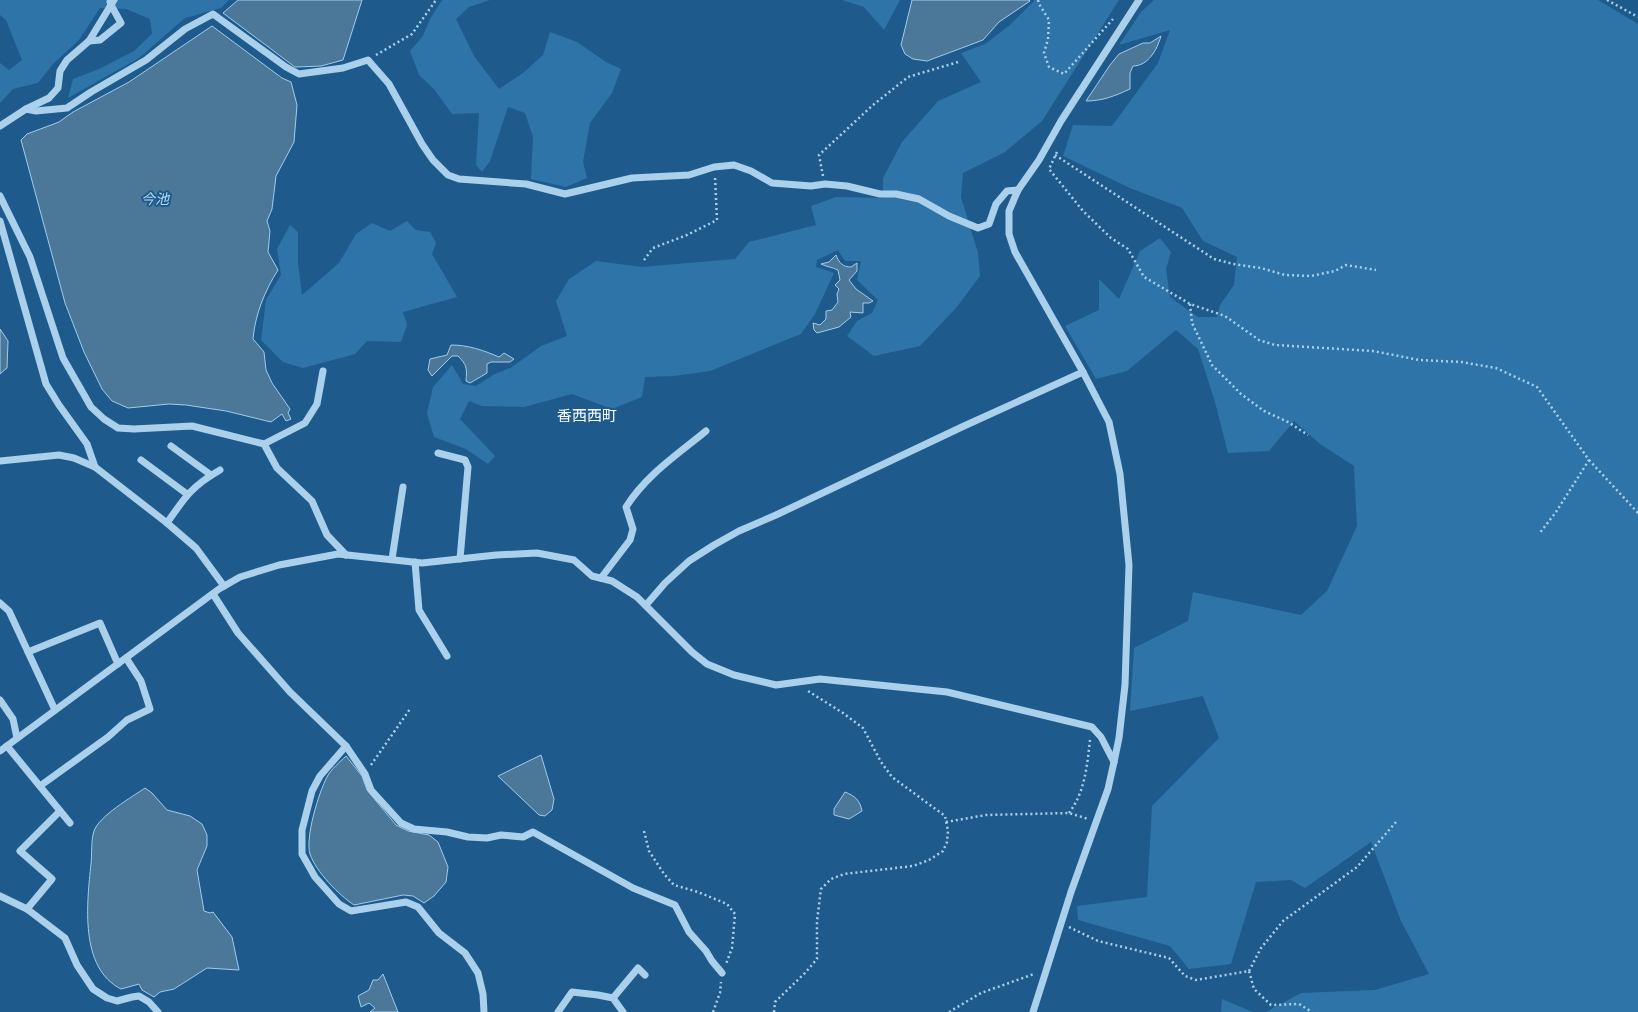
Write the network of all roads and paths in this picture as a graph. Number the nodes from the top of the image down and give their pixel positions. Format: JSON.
{"nodes":[{"id":1,"x":436,"y":0,"type":"edge"},
{"id":2,"x":1038,"y":0,"type":"edge"},
{"id":3,"x":1140,"y":0,"type":"edge"},
{"id":4,"x":1607,"y":0,"type":"edge"},
{"id":5,"x":112,"y":2,"type":"edge"},
{"id":6,"x":1115,"y":17,"type":"dead end"},
{"id":7,"x":1638,"y":17,"type":"edge"},
{"id":8,"x":89,"y":41,"type":"junction"},
{"id":9,"x":368,"y":60,"type":"junction"},
{"id":10,"x":958,"y":62,"type":"dead end"},
{"id":11,"x":26,"y":109,"type":"junction"},
{"id":12,"x":0,"y":126,"type":"edge"},
{"id":13,"x":1058,"y":149,"type":"dead end"},
{"id":14,"x":1055,"y":155,"type":"junction"},
{"id":15,"x":714,"y":166,"type":"junction"},
{"id":16,"x":825,"y":184,"type":"junction"},
{"id":17,"x":1018,"y":190,"type":"junction"},
{"id":18,"x":0,"y":196,"type":"edge"},
{"id":19,"x":0,"y":221,"type":"edge"},
{"id":20,"x":644,"y":260,"type":"dead end"},
{"id":21,"x":1376,"y":270,"type":"dead end"},
{"id":22,"x":1190,"y":304,"type":"junction"},
{"id":23,"x":323,"y":371,"type":"dead end"},
{"id":24,"x":1083,"y":372,"type":"junction"},
{"id":25,"x":706,"y":431,"type":"dead end"},
{"id":26,"x":1308,"y":435,"type":"dead end"},
{"id":27,"x":264,"y":444,"type":"junction"},
{"id":28,"x":171,"y":446,"type":"dead end"},
{"id":29,"x":438,"y":453,"type":"dead end"},
{"id":30,"x":141,"y":460,"type":"dead end"},
{"id":31,"x":1589,"y":460,"type":"junction"},
{"id":32,"x":0,"y":461,"type":"edge"},
{"id":33,"x":95,"y":467,"type":"junction"},
{"id":34,"x":220,"y":470,"type":"dead end"},
{"id":35,"x":211,"y":475,"type":"junction"},
{"id":36,"x":403,"y":487,"type":"dead end"},
{"id":37,"x":187,"y":494,"type":"junction"},
{"id":38,"x":1638,"y":513,"type":"edge"},
{"id":39,"x":167,"y":523,"type":"junction"},
{"id":40,"x":1538,"y":534,"type":"dead end"},
{"id":41,"x":346,"y":555,"type":"junction"},
{"id":42,"x":460,"y":559,"type":"junction"},
{"id":43,"x":392,"y":560,"type":"junction"},
{"id":44,"x":415,"y":562,"type":"junction"},
{"id":45,"x":601,"y":578,"type":"junction"},
{"id":46,"x":224,"y":586,"type":"junction"},
{"id":47,"x":213,"y":594,"type":"junction"},
{"id":48,"x":0,"y":603,"type":"edge"},
{"id":49,"x":646,"y":605,"type":"junction"},
{"id":50,"x":28,"y":652,"type":"junction"},
{"id":51,"x":448,"y":656,"type":"dead end"},
{"id":52,"x":126,"y":658,"type":"junction"},
{"id":53,"x":118,"y":664,"type":"junction"},
{"id":54,"x":794,"y":682,"type":"junction"},
{"id":55,"x":0,"y":700,"type":"edge"},
{"id":56,"x":410,"y":708,"type":"dead end"},
{"id":57,"x":55,"y":710,"type":"junction"},
{"id":58,"x":1092,"y":727,"type":"junction"},
{"id":59,"x":17,"y":738,"type":"junction"},
{"id":60,"x":7,"y":746,"type":"junction"},
{"id":61,"x":346,"y":746,"type":"junction"},
{"id":62,"x":0,"y":751,"type":"edge"},
{"id":63,"x":1114,"y":762,"type":"junction"},
{"id":64,"x":365,"y":774,"type":"junction"},
{"id":65,"x":40,"y":786,"type":"junction"},
{"id":66,"x":60,"y":811,"type":"junction"},
{"id":67,"x":1069,"y":814,"type":"junction"},
{"id":68,"x":946,"y":822,"type":"junction"},
{"id":69,"x":1095,"y":822,"type":"junction"},
{"id":70,"x":1396,"y":822,"type":"dead end"},
{"id":71,"x":70,"y":823,"type":"dead end"},
{"id":72,"x":644,"y":831,"type":"dead end"},
{"id":73,"x":0,"y":896,"type":"edge"},
{"id":74,"x":27,"y":910,"type":"junction"},
{"id":75,"x":1061,"y":924,"type":"junction"},
{"id":76,"x":1046,"y":971,"type":"junction"},
{"id":77,"x":1249,"y":972,"type":"junction"},
{"id":78,"x":722,"y":974,"type":"junction"},
{"id":79,"x":645,"y":975,"type":"dead end"},
{"id":80,"x":613,"y":998,"type":"junction"},
{"id":81,"x":158,"y":1012,"type":"edge"},
{"id":82,"x":484,"y":1012,"type":"edge"},
{"id":83,"x":558,"y":1012,"type":"edge"},
{"id":84,"x":623,"y":1012,"type":"edge"},
{"id":85,"x":713,"y":1012,"type":"edge"},
{"id":86,"x":774,"y":1012,"type":"edge"},
{"id":87,"x":949,"y":1012,"type":"edge"},
{"id":88,"x":1033,"y":1012,"type":"edge"},
{"id":89,"x":1312,"y":1012,"type":"edge"}],
"edges":[{"from":1,"to":9,"type":"path"},
{"from":2,"to":6,"type":"path"},
{"from":3,"to":17,"type":"street"},
{"from":4,"to":7,"type":"path"},
{"from":5,"to":8,"type":"street"},
{"from":5,"to":8,"type":"street"},
{"from":8,"to":11,"type":"street"},
{"from":9,"to":11,"type":"street"},
{"from":9,"to":15,"type":"street"},
{"from":10,"to":16,"type":"path"},
{"from":11,"to":12,"type":"street"},
{"from":13,"to":14,"type":"path"},
{"from":14,"to":21,"type":"path"},
{"from":14,"to":22,"type":"path"},
{"from":15,"to":16,"type":"street"},
{"from":15,"to":20,"type":"path"},
{"from":16,"to":17,"type":"street"},
{"from":17,"to":24,"type":"street"},
{"from":18,"to":27,"type":"street"},
{"from":19,"to":33,"type":"street"},
{"from":22,"to":26,"type":"path"},
{"from":22,"to":31,"type":"path"},
{"from":23,"to":27,"type":"street"},
{"from":24,"to":49,"type":"street"},
{"from":24,"to":63,"type":"street"},
{"from":25,"to":45,"type":"street"},
{"from":27,"to":41,"type":"street"},
{"from":28,"to":35,"type":"street"},
{"from":29,"to":42,"type":"street"},
{"from":30,"to":37,"type":"street"},
{"from":31,"to":38,"type":"path"},
{"from":31,"to":40,"type":"path"},
{"from":32,"to":33,"type":"street"},
{"from":33,"to":39,"type":"street"},
{"from":34,"to":35,"type":"street"},
{"from":35,"to":37,"type":"street"},
{"from":36,"to":43,"type":"street"},
{"from":37,"to":39,"type":"street"},
{"from":39,"to":46,"type":"street"},
{"from":41,"to":43,"type":"street"},
{"from":41,"to":46,"type":"street"},
{"from":42,"to":44,"type":"street"},
{"from":42,"to":45,"type":"street"},
{"from":43,"to":44,"type":"street"},
{"from":44,"to":51,"type":"street"},
{"from":45,"to":49,"type":"street"},
{"from":46,"to":47,"type":"street"},
{"from":47,"to":52,"type":"street"},
{"from":47,"to":61,"type":"street"},
{"from":48,"to":50,"type":"street"},
{"from":49,"to":54,"type":"street"},
{"from":50,"to":53,"type":"street"},
{"from":50,"to":57,"type":"street"},
{"from":52,"to":53,"type":"street"},
{"from":52,"to":65,"type":"street"},
{"from":53,"to":57,"type":"street"},
{"from":54,"to":58,"type":"street"},
{"from":54,"to":68,"type":"path"},
{"from":55,"to":59,"type":"street"},
{"from":56,"to":64,"type":"path"},
{"from":57,"to":59,"type":"street"},
{"from":58,"to":63,"type":"street"},
{"from":58,"to":67,"type":"path"},
{"from":59,"to":60,"type":"street"},
{"from":60,"to":62,"type":"street"},
{"from":60,"to":65,"type":"street"},
{"from":61,"to":64,"type":"street"},
{"from":61,"to":82,"type":"street"},
{"from":63,"to":69,"type":"street"},
{"from":64,"to":78,"type":"street"},
{"from":65,"to":66,"type":"street"},
{"from":66,"to":71,"type":"street"},
{"from":66,"to":74,"type":"street"},
{"from":67,"to":68,"type":"path"},
{"from":67,"to":69,"type":"path"},
{"from":68,"to":86,"type":"path"},
{"from":69,"to":75,"type":"street"},
{"from":70,"to":77,"type":"path"},
{"from":72,"to":78,"type":"path"},
{"from":73,"to":74,"type":"street"},
{"from":74,"to":81,"type":"street"},
{"from":75,"to":76,"type":"street"},
{"from":75,"to":77,"type":"path"},
{"from":76,"to":87,"type":"path"},
{"from":76,"to":88,"type":"street"},
{"from":77,"to":89,"type":"path"},
{"from":78,"to":85,"type":"path"},
{"from":79,"to":80,"type":"street"},
{"from":80,"to":83,"type":"street"},
{"from":80,"to":84,"type":"street"}]}
